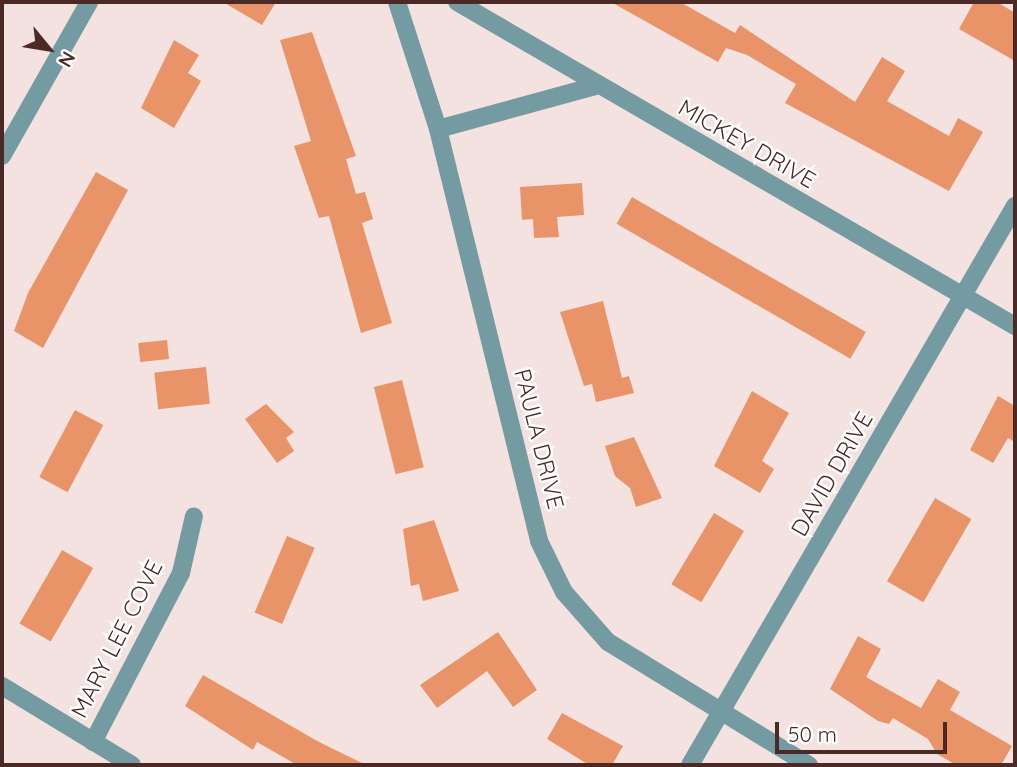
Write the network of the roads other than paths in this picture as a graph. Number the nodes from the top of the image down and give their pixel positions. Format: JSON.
{"nodes":[{"id":1,"x":89,"y":2,"type":"edge"},
{"id":2,"x":397,"y":2,"type":"edge"},
{"id":3,"x":457,"y":2,"type":"edge"},
{"id":4,"x":595,"y":86,"type":"junction"},
{"id":5,"x":438,"y":129,"type":"junction"},
{"id":6,"x":2,"y":156,"type":"edge"},
{"id":7,"x":1015,"y":206,"type":"edge"},
{"id":8,"x":964,"y":296,"type":"junction"},
{"id":9,"x":1015,"y":326,"type":"edge"},
{"id":10,"x":194,"y":516,"type":"dead end"},
{"id":11,"x":2,"y":686,"type":"edge"},
{"id":12,"x":720,"y":714,"type":"junction"},
{"id":13,"x":93,"y":742,"type":"junction"},
{"id":14,"x":132,"y":765,"type":"edge"},
{"id":15,"x":690,"y":765,"type":"edge"},
{"id":16,"x":809,"y":765,"type":"edge"}],
"edges":[{"from":1,"to":6,"type":"street"},
{"from":2,"to":5,"type":"street","name":"PAULA DRIVE"},
{"from":3,"to":4,"type":"street","name":"MICKEY DRIVE"},
{"from":4,"to":5,"type":"street"},
{"from":4,"to":8,"type":"street","name":"MICKEY DRIVE"},
{"from":5,"to":12,"type":"street","name":"PAULA DRIVE"},
{"from":7,"to":8,"type":"street","name":"DAVID DRIVE"},
{"from":8,"to":9,"type":"street","name":"MICKEY DRIVE"},
{"from":8,"to":12,"type":"street","name":"DAVID DRIVE"},
{"from":10,"to":13,"type":"street","name":"MARY LEE COVE"},
{"from":11,"to":13,"type":"street"},
{"from":12,"to":15,"type":"street","name":"DAVID DRIVE"},
{"from":12,"to":16,"type":"street","name":"PAULA DRIVE"},
{"from":13,"to":14,"type":"street"}]}
